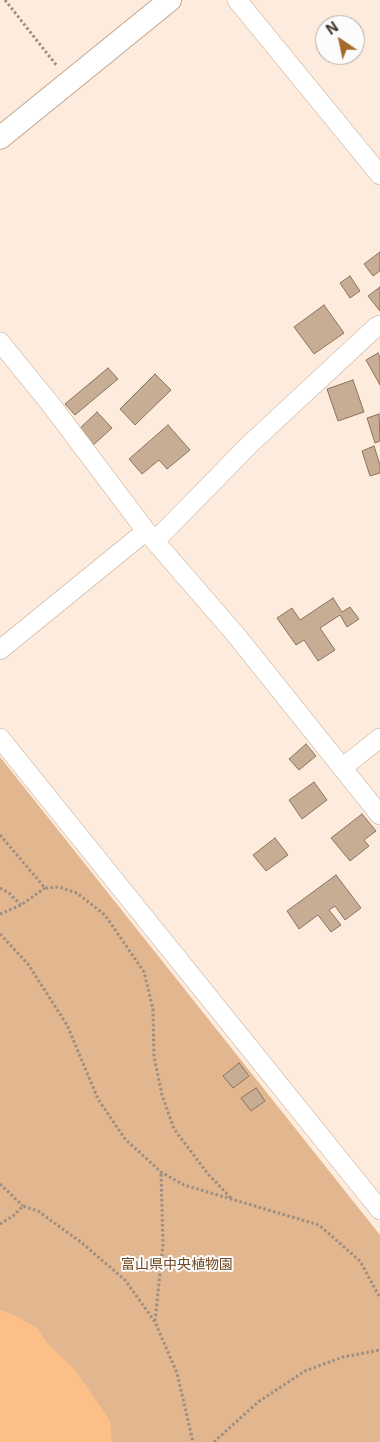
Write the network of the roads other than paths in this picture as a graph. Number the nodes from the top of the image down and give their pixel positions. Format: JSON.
{"nodes":[{"id":1,"x":170,"y":0,"type":"edge"},
{"id":2,"x":237,"y":0,"type":"edge"},
{"id":3,"x":0,"y":138,"type":"edge"},
{"id":4,"x":380,"y":175,"type":"edge"},
{"id":5,"x":380,"y":326,"type":"edge"},
{"id":6,"x":0,"y":342,"type":"edge"},
{"id":7,"x":151,"y":536,"type":"junction"},
{"id":8,"x":0,"y":650,"type":"edge"},
{"id":9,"x":0,"y":738,"type":"edge"},
{"id":10,"x":380,"y":738,"type":"edge"},
{"id":11,"x":342,"y":768,"type":"junction"},
{"id":12,"x":380,"y":815,"type":"edge"},
{"id":13,"x":379,"y":1207,"type":"edge"}],
"edges":[{"from":1,"to":3,"type":"street"},
{"from":2,"to":4,"type":"street"},
{"from":5,"to":7,"type":"street"},
{"from":6,"to":7,"type":"street"},
{"from":7,"to":8,"type":"street"},
{"from":7,"to":11,"type":"street"},
{"from":9,"to":13,"type":"street"},
{"from":10,"to":11,"type":"street"},
{"from":11,"to":12,"type":"street"}]}
